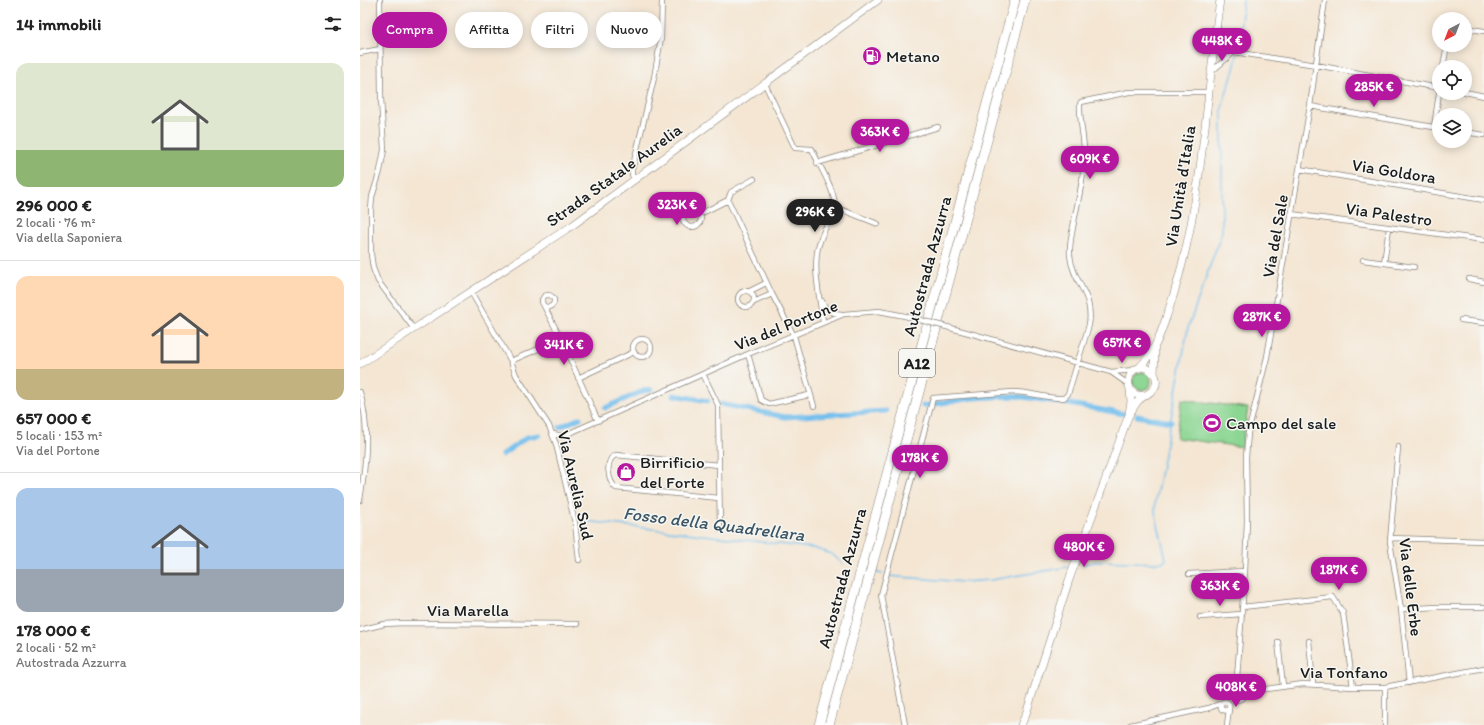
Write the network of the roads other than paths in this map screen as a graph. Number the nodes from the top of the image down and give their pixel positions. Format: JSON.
{"nodes":[{"id":1,"x":380,"y":0,"type":"edge"},
{"id":2,"x":662,"y":0,"type":"edge"},
{"id":3,"x":878,"y":0,"type":"edge"},
{"id":4,"x":1015,"y":0,"type":"edge"},
{"id":5,"x":1025,"y":0,"type":"edge"},
{"id":6,"x":1220,"y":0,"type":"edge"},
{"id":7,"x":1325,"y":0,"type":"edge"},
{"id":8,"x":1216,"y":26,"type":"junction"},
{"id":9,"x":1472,"y":29,"type":"edge"},
{"id":10,"x":1484,"y":31,"type":"edge"},
{"id":11,"x":380,"y":49,"type":"junction"},
{"id":12,"x":1213,"y":49,"type":"junction"},
{"id":13,"x":1234,"y":52,"type":"junction"},
{"id":14,"x":360,"y":53,"type":"edge"},
{"id":15,"x":1316,"y":65,"type":"junction"},
{"id":16,"x":1211,"y":72,"type":"junction"},
{"id":17,"x":765,"y":84,"type":"junction"},
{"id":18,"x":1432,"y":87,"type":"edge"},
{"id":19,"x":1209,"y":92,"type":"junction"},
{"id":20,"x":1472,"y":93,"type":"edge"},
{"id":21,"x":1484,"y":96,"type":"edge"},
{"id":22,"x":1310,"y":106,"type":"junction"},
{"id":23,"x":1432,"y":126,"type":"edge"},
{"id":24,"x":938,"y":127,"type":"dead end"},
{"id":25,"x":1472,"y":133,"type":"edge"},
{"id":26,"x":1484,"y":135,"type":"edge"},
{"id":27,"x":817,"y":163,"type":"junction"},
{"id":28,"x":1299,"y":169,"type":"junction"},
{"id":29,"x":754,"y":179,"type":"dead end"},
{"id":30,"x":636,"y":180,"type":"junction"},
{"id":31,"x":728,"y":200,"type":"junction"},
{"id":32,"x":1484,"y":200,"type":"edge"},
{"id":33,"x":835,"y":206,"type":"junction"},
{"id":34,"x":700,"y":214,"type":"dead end"},
{"id":35,"x":1291,"y":214,"type":"junction"},
{"id":36,"x":878,"y":224,"type":"dead end"},
{"id":37,"x":1389,"y":228,"type":"junction"},
{"id":38,"x":1484,"y":240,"type":"edge"},
{"id":39,"x":1363,"y":260,"type":"dead end"},
{"id":40,"x":1384,"y":263,"type":"junction"},
{"id":41,"x":1414,"y":268,"type":"dead end"},
{"id":42,"x":1469,"y":279,"type":"dead end"},
{"id":43,"x":1484,"y":282,"type":"edge"},
{"id":44,"x":766,"y":283,"type":"junction"},
{"id":45,"x":471,"y":292,"type":"junction"},
{"id":46,"x":750,"y":292,"type":"junction"},
{"id":47,"x":772,"y":294,"type":"junction"},
{"id":48,"x":819,"y":294,"type":"junction"},
{"id":49,"x":754,"y":302,"type":"junction"},
{"id":50,"x":544,"y":306,"type":"dead end"},
{"id":51,"x":844,"y":314,"type":"junction"},
{"id":52,"x":1461,"y":320,"type":"dead end"},
{"id":53,"x":823,"y":322,"type":"junction"},
{"id":54,"x":1484,"y":324,"type":"edge"},
{"id":55,"x":414,"y":329,"type":"junction"},
{"id":56,"x":794,"y":336,"type":"junction"},
{"id":57,"x":561,"y":339,"type":"junction"},
{"id":58,"x":1155,"y":347,"type":"junction"},
{"id":59,"x":634,"y":352,"type":"dead end"},
{"id":60,"x":748,"y":354,"type":"junction"},
{"id":61,"x":511,"y":361,"type":"junction"},
{"id":62,"x":1077,"y":363,"type":"junction"},
{"id":63,"x":360,"y":364,"type":"edge"},
{"id":64,"x":1137,"y":369,"type":"junction"},
{"id":65,"x":1111,"y":372,"type":"junction"},
{"id":66,"x":703,"y":374,"type":"junction"},
{"id":67,"x":1154,"y":374,"type":"junction"},
{"id":68,"x":578,"y":378,"type":"junction"},
{"id":69,"x":1129,"y":386,"type":"junction"},
{"id":70,"x":360,"y":392,"type":"edge"},
{"id":71,"x":809,"y":395,"type":"junction"},
{"id":72,"x":1146,"y":395,"type":"junction"},
{"id":73,"x":814,"y":406,"type":"dead end"},
{"id":74,"x":1128,"y":417,"type":"junction"},
{"id":75,"x":598,"y":421,"type":"junction"},
{"id":76,"x":553,"y":434,"type":"junction"},
{"id":77,"x":1398,"y":447,"type":"dead end"},
{"id":78,"x":719,"y":465,"type":"junction"},
{"id":79,"x":719,"y":498,"type":"junction"},
{"id":80,"x":360,"y":500,"type":"edge"},
{"id":81,"x":720,"y":529,"type":"dead end"},
{"id":82,"x":1390,"y":538,"type":"junction"},
{"id":83,"x":1484,"y":541,"type":"edge"},
{"id":84,"x":579,"y":560,"type":"dead end"},
{"id":85,"x":1245,"y":571,"type":"junction"},
{"id":86,"x":1189,"y":574,"type":"dead end"},
{"id":87,"x":1242,"y":607,"type":"junction"},
{"id":88,"x":1484,"y":607,"type":"edge"},
{"id":89,"x":1401,"y":609,"type":"junction"},
{"id":90,"x":1242,"y":614,"type":"junction"},
{"id":91,"x":1200,"y":617,"type":"dead end"},
{"id":92,"x":577,"y":624,"type":"dead end"},
{"id":93,"x":360,"y":630,"type":"edge"},
{"id":94,"x":1309,"y":641,"type":"dead end"},
{"id":95,"x":1278,"y":642,"type":"dead end"},
{"id":96,"x":1484,"y":668,"type":"edge"},
{"id":97,"x":1408,"y":683,"type":"junction"},
{"id":98,"x":1313,"y":684,"type":"junction"},
{"id":99,"x":1283,"y":686,"type":"junction"},
{"id":100,"x":1353,"y":687,"type":"junction"},
{"id":101,"x":1385,"y":687,"type":"junction"},
{"id":102,"x":1239,"y":693,"type":"junction"},
{"id":103,"x":1224,"y":702,"type":"junction"},
{"id":104,"x":1209,"y":708,"type":"junction"},
{"id":105,"x":1229,"y":708,"type":"junction"},
{"id":106,"x":1222,"y":709,"type":"junction"},
{"id":107,"x":1026,"y":714,"type":"junction"},
{"id":108,"x":1228,"y":719,"type":"junction"},
{"id":109,"x":819,"y":725,"type":"edge"},
{"id":110,"x":828,"y":725,"type":"edge"},
{"id":111,"x":905,"y":725,"type":"edge"},
{"id":112,"x":1021,"y":725,"type":"edge"},
{"id":113,"x":1025,"y":725,"type":"edge"},
{"id":114,"x":1130,"y":725,"type":"edge"},
{"id":115,"x":1227,"y":725,"type":"edge"},
{"id":116,"x":1385,"y":725,"type":"edge"}],
"edges":[{"from":1,"to":11,"type":"street"},
{"from":2,"to":30,"type":"street"},
{"from":3,"to":17,"type":"main road","name":"Strada Statale Aurelia"},
{"from":4,"to":109,"type":"highway","name":"Autostrada Azzurra","number":"A12"},
{"from":5,"to":110,"type":"highway","name":"Autostrada Azzurra","number":"A12"},
{"from":6,"to":8,"type":"main road","name":"Via Unità d'Italia"},
{"from":7,"to":15,"type":"street","name":"Via del Sale"},
{"from":8,"to":12,"type":"main road","name":"Via Unità d'Italia"},
{"from":8,"to":13,"type":"street"},
{"from":9,"to":10,"type":"street"},
{"from":11,"to":14,"type":"street"},
{"from":11,"to":55,"type":"street"},
{"from":12,"to":13,"type":"street"},
{"from":12,"to":16,"type":"main road","name":"Via Unità d'Italia"},
{"from":13,"to":15,"type":"street"},
{"from":13,"to":16,"type":"street"},
{"from":15,"to":18,"type":"street"},
{"from":15,"to":22,"type":"street","name":"Via del Sale"},
{"from":16,"to":19,"type":"main road","name":"Via Unità d'Italia"},
{"from":17,"to":27,"type":"street"},
{"from":17,"to":30,"type":"main road","name":"Strada Statale Aurelia"},
{"from":19,"to":58,"type":"main road","name":"Via Unità d'Italia"},
{"from":19,"to":62,"type":"street"},
{"from":20,"to":21,"type":"street"},
{"from":22,"to":23,"type":"street"},
{"from":22,"to":28,"type":"street","name":"Via del Sale"},
{"from":24,"to":27,"type":"street"},
{"from":25,"to":26,"type":"street"},
{"from":27,"to":33,"type":"street"},
{"from":28,"to":32,"type":"street","name":"Via Goldora"},
{"from":28,"to":35,"type":"street","name":"Via del Sale"},
{"from":29,"to":31,"type":"street"},
{"from":30,"to":45,"type":"main road","name":"Strada Statale Aurelia"},
{"from":31,"to":34,"type":"street"},
{"from":31,"to":44,"type":"street"},
{"from":33,"to":36,"type":"street"},
{"from":33,"to":48,"type":"street"},
{"from":35,"to":37,"type":"street","name":"Via Palestro"},
{"from":35,"to":85,"type":"street","name":"Via del Sale"},
{"from":37,"to":38,"type":"street","name":"Via Palestro"},
{"from":37,"to":40,"type":"street"},
{"from":39,"to":40,"type":"street"},
{"from":40,"to":41,"type":"street"},
{"from":42,"to":43,"type":"street"},
{"from":44,"to":46,"type":"street"},
{"from":44,"to":47,"type":"street"},
{"from":45,"to":55,"type":"main road","name":"Strada Statale Aurelia"},
{"from":45,"to":61,"type":"street","name":"Via Aurelia Sud"},
{"from":46,"to":49,"type":"street"},
{"from":46,"to":49,"type":"street"},
{"from":47,"to":49,"type":"street"},
{"from":47,"to":56,"type":"street"},
{"from":48,"to":51,"type":"street"},
{"from":48,"to":53,"type":"street"},
{"from":50,"to":57,"type":"street"},
{"from":51,"to":53,"type":"street","name":"Via del Portone"},
{"from":51,"to":62,"type":"street","name":"Via del Portone","bridge":true},
{"from":52,"to":54,"type":"street"},
{"from":53,"to":56,"type":"street","name":"Via del Portone"},
{"from":55,"to":63,"type":"main road","name":"Strada Statale Aurelia"},
{"from":56,"to":60,"type":"street","name":"Via del Portone"},
{"from":56,"to":71,"type":"street"},
{"from":57,"to":61,"type":"street"},
{"from":57,"to":68,"type":"street"},
{"from":58,"to":64,"type":"main road","name":"Via Unità d'Italia"},
{"from":58,"to":67,"type":"main road"},
{"from":59,"to":68,"type":"street"},
{"from":60,"to":66,"type":"street","name":"Via del Portone"},
{"from":60,"to":71,"type":"street"},
{"from":61,"to":76,"type":"street","name":"Via Aurelia Sud"},
{"from":62,"to":65,"type":"street","name":"Via del Portone"},
{"from":62,"to":111,"type":"street"},
{"from":64,"to":65,"type":"street"},
{"from":64,"to":67,"type":"main road"},
{"from":64,"to":69,"type":"main road"},
{"from":65,"to":69,"type":"street","name":"Via del Portone"},
{"from":66,"to":75,"type":"street","name":"Via del Portone"},
{"from":66,"to":78,"type":"street"},
{"from":67,"to":72,"type":"main road"},
{"from":68,"to":75,"type":"street"},
{"from":69,"to":72,"type":"main road"},
{"from":69,"to":74,"type":"main road"},
{"from":70,"to":80,"type":"street"},
{"from":71,"to":73,"type":"street"},
{"from":72,"to":74,"type":"main road"},
{"from":74,"to":107,"type":"main road"},
{"from":75,"to":76,"type":"street","name":"Via del Portone"},
{"from":76,"to":84,"type":"street","name":"Via Aurelia Sud"},
{"from":77,"to":82,"type":"street","name":"Via delle Erbe"},
{"from":78,"to":79,"type":"street"},
{"from":78,"to":79,"type":"street"},
{"from":79,"to":81,"type":"street"},
{"from":82,"to":83,"type":"street"},
{"from":82,"to":89,"type":"street","name":"Via delle Erbe"},
{"from":85,"to":86,"type":"street"},
{"from":85,"to":87,"type":"street","name":"Via del Sale"},
{"from":87,"to":90,"type":"street","name":"Via del Sale"},
{"from":87,"to":100,"type":"street"},
{"from":88,"to":89,"type":"street"},
{"from":89,"to":97,"type":"street","name":"Via delle Erbe"},
{"from":90,"to":91,"type":"street"},
{"from":90,"to":102,"type":"street","name":"Via del Sale"},
{"from":92,"to":93,"type":"street","name":"Via Marella"},
{"from":94,"to":98,"type":"street"},
{"from":95,"to":99,"type":"street"},
{"from":96,"to":97,"type":"street","name":"Via Tonfano"},
{"from":97,"to":101,"type":"street","name":"Via Tonfano"},
{"from":98,"to":99,"type":"street","name":"Via Tonfano"},
{"from":98,"to":100,"type":"street","name":"Via Tonfano"},
{"from":99,"to":102,"type":"street","name":"Via Tonfano"},
{"from":100,"to":101,"type":"street","name":"Via Tonfano"},
{"from":101,"to":116,"type":"street"},
{"from":102,"to":103,"type":"street"},
{"from":102,"to":105,"type":"street"},
{"from":103,"to":104,"type":"street"},
{"from":103,"to":105,"type":"street"},
{"from":103,"to":106,"type":"street"},
{"from":104,"to":106,"type":"street"},
{"from":104,"to":114,"type":"street"},
{"from":105,"to":106,"type":"street"},
{"from":105,"to":108,"type":"street"},
{"from":106,"to":108,"type":"street"},
{"from":107,"to":112,"type":"main road"},
{"from":107,"to":113,"type":"main road"},
{"from":108,"to":115,"type":"street"}]}
